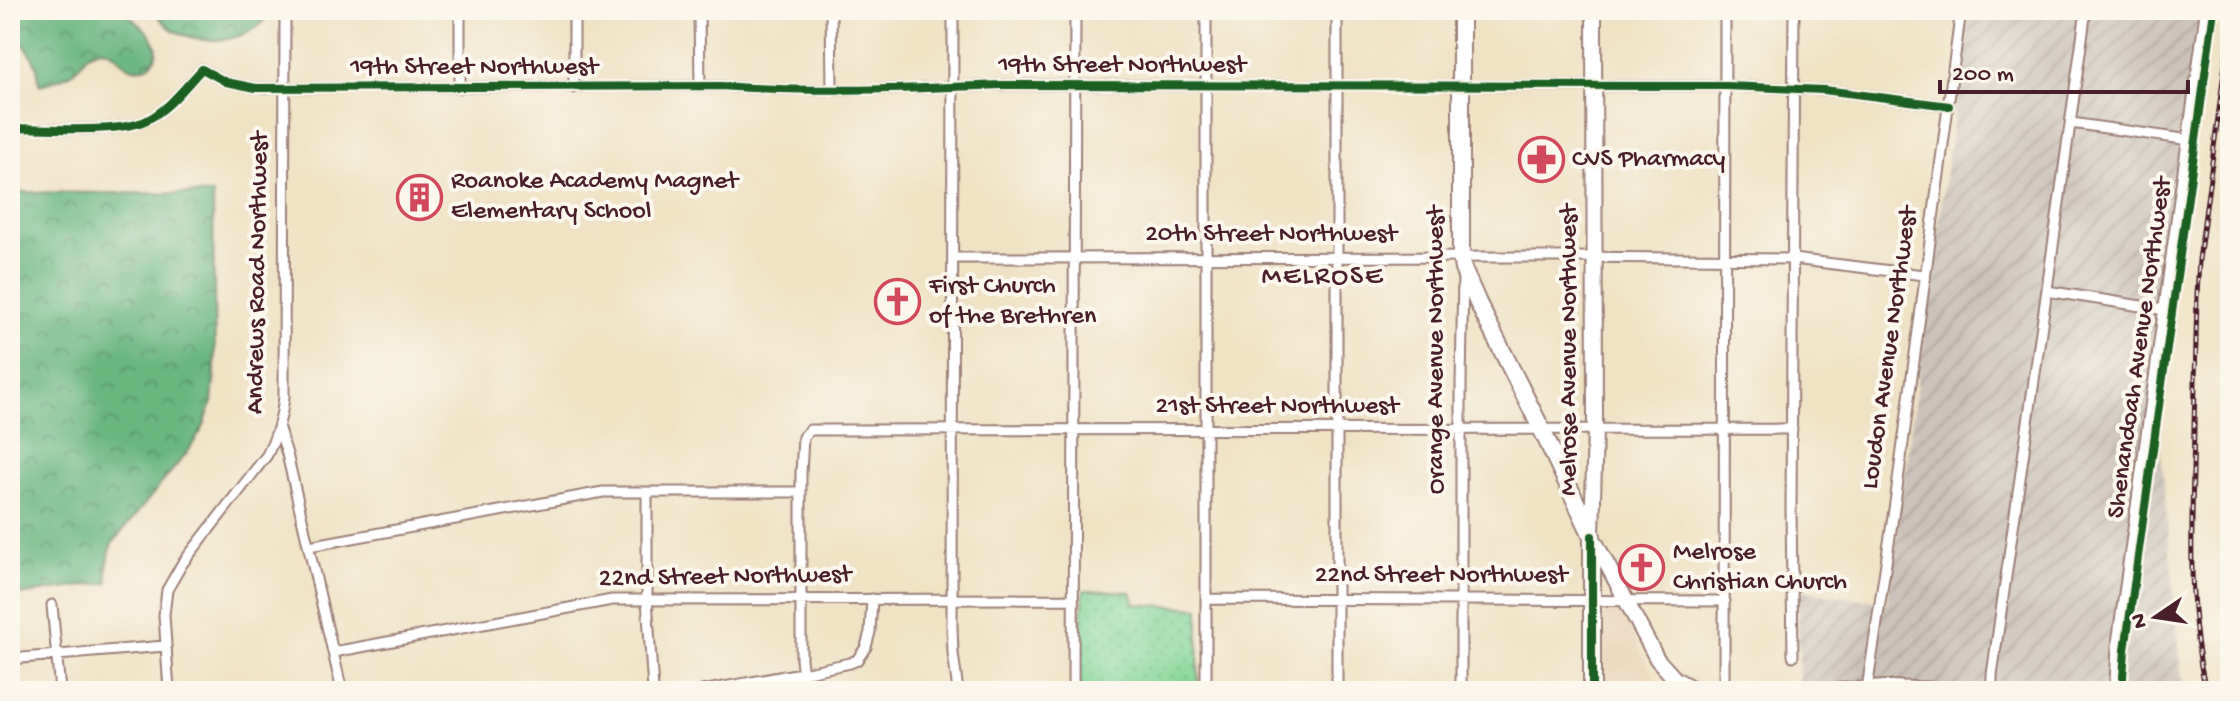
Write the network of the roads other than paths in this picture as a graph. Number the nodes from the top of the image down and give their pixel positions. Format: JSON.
{"nodes":[{"id":1,"x":285,"y":10,"type":"edge"},
{"id":2,"x":460,"y":10,"type":"edge"},
{"id":3,"x":574,"y":10,"type":"edge"},
{"id":4,"x":699,"y":10,"type":"edge"},
{"id":5,"x":831,"y":10,"type":"edge"},
{"id":6,"x":953,"y":10,"type":"edge"},
{"id":7,"x":1075,"y":10,"type":"edge"},
{"id":8,"x":1206,"y":10,"type":"edge"},
{"id":9,"x":1337,"y":10,"type":"edge"},
{"id":10,"x":1461,"y":10,"type":"edge"},
{"id":11,"x":1594,"y":10,"type":"edge"},
{"id":12,"x":1725,"y":10,"type":"edge"},
{"id":13,"x":1794,"y":10,"type":"edge"},
{"id":14,"x":1961,"y":10,"type":"edge"},
{"id":15,"x":2086,"y":10,"type":"edge"},
{"id":16,"x":2208,"y":10,"type":"edge"},
{"id":17,"x":1462,"y":85,"type":"junction"},
{"id":18,"x":700,"y":86,"type":"junction"},
{"id":19,"x":1075,"y":86,"type":"junction"},
{"id":20,"x":1206,"y":86,"type":"junction"},
{"id":21,"x":1338,"y":86,"type":"junction"},
{"id":22,"x":1594,"y":86,"type":"junction"},
{"id":23,"x":1726,"y":86,"type":"junction"},
{"id":24,"x":953,"y":87,"type":"junction"},
{"id":25,"x":1794,"y":87,"type":"junction"},
{"id":26,"x":284,"y":88,"type":"junction"},
{"id":27,"x":460,"y":88,"type":"junction"},
{"id":28,"x":574,"y":88,"type":"junction"},
{"id":29,"x":832,"y":89,"type":"junction"},
{"id":30,"x":1949,"y":106,"type":"junction"},
{"id":31,"x":2071,"y":123,"type":"junction"},
{"id":32,"x":10,"y":128,"type":"edge"},
{"id":33,"x":2190,"y":140,"type":"junction"},
{"id":34,"x":1075,"y":257,"type":"junction"},
{"id":35,"x":1206,"y":257,"type":"junction"},
{"id":36,"x":1338,"y":257,"type":"junction"},
{"id":37,"x":1594,"y":257,"type":"junction"},
{"id":38,"x":953,"y":258,"type":"junction"},
{"id":39,"x":1726,"y":258,"type":"junction"},
{"id":40,"x":1793,"y":259,"type":"junction"},
{"id":41,"x":1462,"y":263,"type":"junction"},
{"id":42,"x":1924,"y":275,"type":"junction"},
{"id":43,"x":2047,"y":291,"type":"junction"},
{"id":44,"x":2166,"y":310,"type":"junction"},
{"id":45,"x":279,"y":429,"type":"junction"},
{"id":46,"x":1074,"y":429,"type":"junction"},
{"id":47,"x":1338,"y":429,"type":"junction"},
{"id":48,"x":1461,"y":429,"type":"junction"},
{"id":49,"x":1595,"y":429,"type":"junction"},
{"id":50,"x":1726,"y":429,"type":"junction"},
{"id":51,"x":1792,"y":429,"type":"junction"},
{"id":52,"x":953,"y":430,"type":"junction"},
{"id":53,"x":1206,"y":430,"type":"junction"},
{"id":54,"x":1542,"y":430,"type":"junction"},
{"id":55,"x":647,"y":492,"type":"junction"},
{"id":56,"x":801,"y":492,"type":"junction"},
{"id":57,"x":1592,"y":536,"type":"junction"},
{"id":58,"x":309,"y":546,"type":"junction"},
{"id":59,"x":647,"y":599,"type":"junction"},
{"id":60,"x":802,"y":599,"type":"junction"},
{"id":61,"x":872,"y":599,"type":"junction"},
{"id":62,"x":952,"y":599,"type":"junction"},
{"id":63,"x":1073,"y":599,"type":"junction"},
{"id":64,"x":1206,"y":599,"type":"junction"},
{"id":65,"x":1338,"y":599,"type":"junction"},
{"id":66,"x":1461,"y":600,"type":"junction"},
{"id":67,"x":1592,"y":600,"type":"junction"},
{"id":68,"x":1725,"y":601,"type":"junction"},
{"id":69,"x":1626,"y":602,"type":"junction"},
{"id":70,"x":52,"y":605,"type":"dead end"},
{"id":71,"x":165,"y":646,"type":"junction"},
{"id":72,"x":334,"y":652,"type":"junction"},
{"id":73,"x":57,"y":655,"type":"junction"},
{"id":74,"x":1793,"y":656,"type":"dead end"},
{"id":75,"x":10,"y":659,"type":"edge"},
{"id":76,"x":802,"y":673,"type":"junction"},
{"id":77,"x":1867,"y":690,"type":"edge"},
{"id":78,"x":60,"y":691,"type":"edge"},
{"id":79,"x":169,"y":691,"type":"edge"},
{"id":80,"x":342,"y":691,"type":"edge"},
{"id":81,"x":653,"y":691,"type":"edge"},
{"id":82,"x":702,"y":691,"type":"edge"},
{"id":83,"x":805,"y":691,"type":"edge"},
{"id":84,"x":958,"y":691,"type":"edge"},
{"id":85,"x":1073,"y":691,"type":"edge"},
{"id":86,"x":1206,"y":691,"type":"edge"},
{"id":87,"x":1337,"y":691,"type":"edge"},
{"id":88,"x":1461,"y":691,"type":"edge"},
{"id":89,"x":1592,"y":691,"type":"edge"},
{"id":90,"x":1697,"y":691,"type":"edge"},
{"id":91,"x":1724,"y":691,"type":"edge"},
{"id":92,"x":1835,"y":691,"type":"edge"},
{"id":93,"x":1969,"y":691,"type":"edge"},
{"id":94,"x":1992,"y":691,"type":"edge"},
{"id":95,"x":2117,"y":691,"type":"edge"}],
"edges":[{"from":1,"to":26,"type":"street","name":"Andrews Road Northwest"},
{"from":2,"to":27,"type":"street"},
{"from":3,"to":28,"type":"street"},
{"from":4,"to":18,"type":"street"},
{"from":5,"to":29,"type":"street"},
{"from":6,"to":24,"type":"street"},
{"from":7,"to":19,"type":"street"},
{"from":8,"to":20,"type":"street"},
{"from":9,"to":21,"type":"street"},
{"from":10,"to":17,"type":"main road","name":"Orange Avenue Northwest"},
{"from":11,"to":22,"type":"street","name":"Melrose Avenue Northwest"},
{"from":12,"to":23,"type":"street"},
{"from":13,"to":25,"type":"street"},
{"from":14,"to":30,"type":"street","name":"Loudon Avenue Northwest"},
{"from":15,"to":31,"type":"street"},
{"from":16,"to":33,"type":"street","name":"Shenandoah Avenue Northwest"},
{"from":17,"to":21,"type":"street","name":"19th Street Northwest"},
{"from":17,"to":22,"type":"street","name":"19th Street Northwest"},
{"from":17,"to":41,"type":"main road","name":"Orange Avenue Northwest"},
{"from":18,"to":28,"type":"street","name":"19th Street Northwest"},
{"from":18,"to":29,"type":"street","name":"19th Street Northwest"},
{"from":19,"to":20,"type":"street","name":"19th Street Northwest"},
{"from":19,"to":24,"type":"street","name":"19th Street Northwest"},
{"from":19,"to":34,"type":"street"},
{"from":20,"to":21,"type":"street","name":"19th Street Northwest"},
{"from":20,"to":35,"type":"street"},
{"from":21,"to":36,"type":"street"},
{"from":22,"to":23,"type":"street","name":"19th Street Northwest"},
{"from":22,"to":37,"type":"street","name":"Melrose Avenue Northwest"},
{"from":23,"to":25,"type":"street","name":"19th Street Northwest"},
{"from":23,"to":39,"type":"street"},
{"from":24,"to":29,"type":"street","name":"19th Street Northwest"},
{"from":24,"to":38,"type":"street"},
{"from":25,"to":30,"type":"street","name":"19th Street Northwest"},
{"from":25,"to":40,"type":"street"},
{"from":26,"to":27,"type":"street","name":"19th Street Northwest"},
{"from":26,"to":32,"type":"street","name":"19th Street Northwest"},
{"from":26,"to":45,"type":"street","name":"Andrews Road Northwest"},
{"from":27,"to":28,"type":"street","name":"19th Street Northwest"},
{"from":30,"to":42,"type":"street","name":"Loudon Avenue Northwest"},
{"from":31,"to":33,"type":"street"},
{"from":31,"to":43,"type":"street"},
{"from":33,"to":44,"type":"street","name":"Shenandoah Avenue Northwest"},
{"from":34,"to":35,"type":"street","name":"20th Street Northwest"},
{"from":34,"to":38,"type":"street","name":"20th Street Northwest"},
{"from":34,"to":46,"type":"street"},
{"from":35,"to":36,"type":"street","name":"20th Street Northwest"},
{"from":35,"to":53,"type":"street"},
{"from":36,"to":41,"type":"street","name":"20th Street Northwest"},
{"from":36,"to":47,"type":"street"},
{"from":37,"to":39,"type":"street","name":"20th Street Northwest"},
{"from":37,"to":41,"type":"street","name":"20th Street Northwest"},
{"from":37,"to":49,"type":"street","name":"Melrose Avenue Northwest"},
{"from":38,"to":52,"type":"street"},
{"from":39,"to":40,"type":"street","name":"20th Street Northwest"},
{"from":39,"to":50,"type":"street"},
{"from":40,"to":42,"type":"street","name":"20th Street Northwest"},
{"from":40,"to":51,"type":"street"},
{"from":41,"to":48,"type":"street","name":"Orange Avenue Northwest"},
{"from":41,"to":54,"type":"main road"},
{"from":42,"to":77,"type":"street","name":"Loudon Avenue Northwest"},
{"from":43,"to":44,"type":"street"},
{"from":43,"to":94,"type":"street"},
{"from":44,"to":95,"type":"street","name":"Shenandoah Avenue Northwest"},
{"from":45,"to":58,"type":"street"},
{"from":45,"to":71,"type":"street","name":"Andrews Road Northwest"},
{"from":46,"to":52,"type":"street","name":"21st Street Northwest"},
{"from":46,"to":53,"type":"street","name":"21st Street Northwest"},
{"from":46,"to":63,"type":"street"},
{"from":47,"to":48,"type":"street","name":"21st Street Northwest"},
{"from":47,"to":53,"type":"street","name":"21st Street Northwest"},
{"from":47,"to":65,"type":"street"},
{"from":48,"to":54,"type":"street","name":"21st Street Northwest"},
{"from":48,"to":66,"type":"street","name":"Orange Avenue Northwest"},
{"from":49,"to":50,"type":"street","name":"21st Street Northwest"},
{"from":49,"to":54,"type":"street","name":"21st Street Northwest"},
{"from":49,"to":57,"type":"street","name":"Melrose Avenue Northwest"},
{"from":50,"to":51,"type":"street","name":"21st Street Northwest"},
{"from":50,"to":68,"type":"street"},
{"from":51,"to":74,"type":"street"},
{"from":52,"to":56,"type":"street","name":"21st Street Northwest"},
{"from":52,"to":62,"type":"street"},
{"from":53,"to":64,"type":"street"},
{"from":54,"to":57,"type":"main road"},
{"from":55,"to":56,"type":"street"},
{"from":55,"to":58,"type":"street"},
{"from":55,"to":59,"type":"street"},
{"from":56,"to":60,"type":"street"},
{"from":57,"to":67,"type":"main road","name":"Melrose Avenue Northwest"},
{"from":57,"to":69,"type":"street"},
{"from":58,"to":72,"type":"street"},
{"from":59,"to":60,"type":"street","name":"22nd Street Northwest"},
{"from":59,"to":72,"type":"street","name":"22nd Street Northwest"},
{"from":59,"to":81,"type":"street"},
{"from":60,"to":61,"type":"street","name":"22nd Street Northwest"},
{"from":60,"to":76,"type":"street"},
{"from":61,"to":62,"type":"street","name":"22nd Street Northwest"},
{"from":61,"to":76,"type":"street"},
{"from":62,"to":63,"type":"street","name":"22nd Street Northwest"},
{"from":62,"to":84,"type":"street"},
{"from":63,"to":85,"type":"street"},
{"from":64,"to":65,"type":"street","name":"22nd Street Northwest"},
{"from":64,"to":86,"type":"street"},
{"from":65,"to":66,"type":"street","name":"22nd Street Northwest"},
{"from":65,"to":87,"type":"street"},
{"from":66,"to":67,"type":"street","name":"22nd Street Northwest"},
{"from":66,"to":88,"type":"street","name":"Orange Avenue Northwest"},
{"from":67,"to":69,"type":"street","name":"22nd Street Northwest"},
{"from":67,"to":89,"type":"main road","name":"Melrose Avenue Northwest"},
{"from":68,"to":69,"type":"street","name":"22nd Street Northwest"},
{"from":68,"to":91,"type":"street"},
{"from":69,"to":90,"type":"street"},
{"from":70,"to":73,"type":"street"},
{"from":71,"to":73,"type":"street"},
{"from":71,"to":79,"type":"street","name":"Andrews Road Northwest"},
{"from":72,"to":80,"type":"street"},
{"from":73,"to":75,"type":"street"},
{"from":73,"to":78,"type":"street"},
{"from":76,"to":82,"type":"street"},
{"from":76,"to":83,"type":"street"},
{"from":77,"to":92,"type":"street"},
{"from":77,"to":93,"type":"street"}]}
